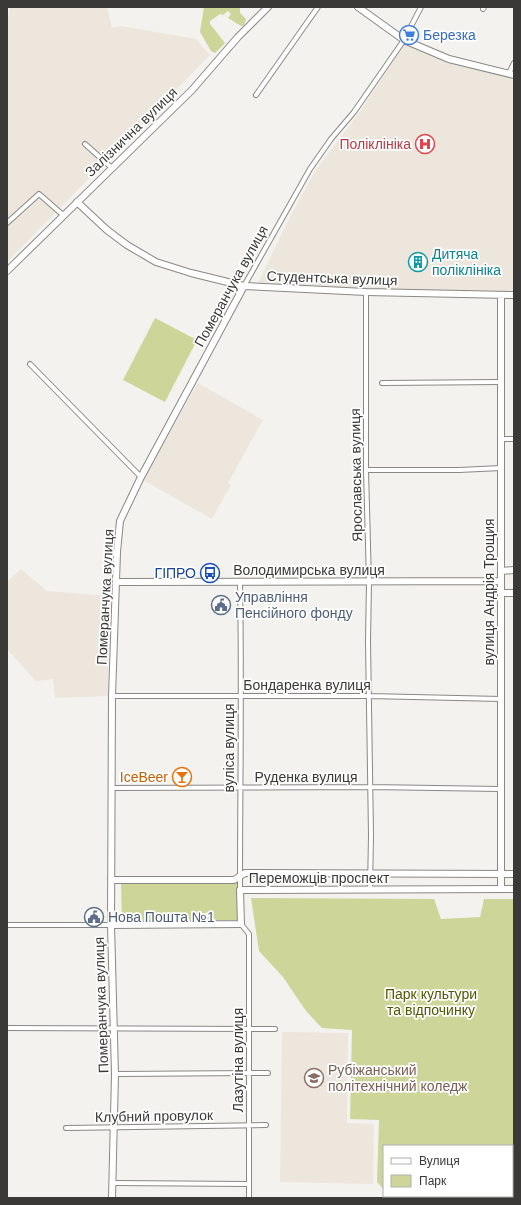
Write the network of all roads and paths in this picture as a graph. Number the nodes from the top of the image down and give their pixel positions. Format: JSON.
{"nodes":[{"id":1,"x":268,"y":7,"type":"edge"},
{"id":2,"x":318,"y":7,"type":"edge"},
{"id":3,"x":358,"y":7,"type":"edge"},
{"id":4,"x":421,"y":7,"type":"edge"},
{"id":5,"x":404,"y":40,"type":"junction"},
{"id":6,"x":514,"y":63,"type":"edge"},
{"id":7,"x":511,"y":74,"type":"edge"},
{"id":8,"x":256,"y":95,"type":"dead end"},
{"id":9,"x":85,"y":144,"type":"dead end"},
{"id":10,"x":112,"y":168,"type":"junction"},
{"id":11,"x":77,"y":202,"type":"junction"},
{"id":12,"x":63,"y":215,"type":"junction"},
{"id":13,"x":7,"y":224,"type":"edge"},
{"id":14,"x":7,"y":271,"type":"edge"},
{"id":15,"x":244,"y":286,"type":"junction"},
{"id":16,"x":366,"y":292,"type":"junction"},
{"id":17,"x":501,"y":295,"type":"junction"},
{"id":18,"x":514,"y":295,"type":"edge"},
{"id":19,"x":30,"y":364,"type":"dead end"},
{"id":20,"x":501,"y":382,"type":"junction"},
{"id":21,"x":382,"y":383,"type":"dead end"},
{"id":22,"x":501,"y":439,"type":"junction"},
{"id":23,"x":514,"y":439,"type":"edge"},
{"id":24,"x":501,"y":468,"type":"junction"},
{"id":25,"x":366,"y":470,"type":"junction"},
{"id":26,"x":141,"y":477,"type":"junction"},
{"id":27,"x":514,"y":570,"type":"edge"},
{"id":28,"x":501,"y":571,"type":"junction"},
{"id":29,"x":500,"y":580,"type":"junction"},
{"id":30,"x":117,"y":582,"type":"junction"},
{"id":31,"x":240,"y":582,"type":"junction"},
{"id":32,"x":369,"y":582,"type":"junction"},
{"id":33,"x":501,"y":593,"type":"junction"},
{"id":34,"x":514,"y":593,"type":"edge"},
{"id":35,"x":112,"y":696,"type":"junction"},
{"id":36,"x":240,"y":696,"type":"junction"},
{"id":37,"x":369,"y":696,"type":"junction"},
{"id":38,"x":501,"y":699,"type":"junction"},
{"id":39,"x":370,"y":787,"type":"junction"},
{"id":40,"x":112,"y":788,"type":"junction"},
{"id":41,"x":240,"y":788,"type":"junction"},
{"id":42,"x":501,"y":789,"type":"junction"},
{"id":43,"x":371,"y":874,"type":"junction"},
{"id":44,"x":501,"y":874,"type":"junction"},
{"id":45,"x":514,"y":874,"type":"edge"},
{"id":46,"x":240,"y":875,"type":"junction"},
{"id":47,"x":111,"y":880,"type":"junction"},
{"id":48,"x":501,"y":889,"type":"junction"},
{"id":49,"x":514,"y":889,"type":"edge"},
{"id":50,"x":240,"y":890,"type":"junction"},
{"id":51,"x":370,"y":890,"type":"junction"},
{"id":52,"x":242,"y":924,"type":"junction"},
{"id":53,"x":7,"y":925,"type":"edge"},
{"id":54,"x":111,"y":925,"type":"junction"},
{"id":55,"x":7,"y":1028,"type":"edge"},
{"id":56,"x":113,"y":1028,"type":"junction"},
{"id":57,"x":249,"y":1029,"type":"junction"},
{"id":58,"x":275,"y":1029,"type":"dead end"},
{"id":59,"x":249,"y":1073,"type":"junction"},
{"id":60,"x":268,"y":1073,"type":"dead end"},
{"id":61,"x":115,"y":1074,"type":"junction"},
{"id":62,"x":249,"y":1125,"type":"junction"},
{"id":63,"x":266,"y":1125,"type":"dead end"},
{"id":64,"x":115,"y":1127,"type":"junction"},
{"id":65,"x":66,"y":1128,"type":"dead end"},
{"id":66,"x":112,"y":1183,"type":"junction"},
{"id":67,"x":249,"y":1184,"type":"junction"},
{"id":68,"x":112,"y":1198,"type":"edge"},
{"id":69,"x":249,"y":1198,"type":"edge"}],
"edges":[{"from":1,"to":10,"type":"street","name":"Залізнична вулиця"},
{"from":2,"to":8,"type":"street"},
{"from":3,"to":5,"type":"street"},
{"from":4,"to":5,"type":"street","name":"Померанчука вулиця"},
{"from":5,"to":7,"type":"street"},
{"from":5,"to":15,"type":"street","name":"Померанчука вулиця"},
{"from":6,"to":7,"type":"street"},
{"from":9,"to":10,"type":"street"},
{"from":10,"to":11,"type":"street","name":"Залізнична вулиця"},
{"from":11,"to":12,"type":"street","name":"Залізнична вулиця"},
{"from":11,"to":15,"type":"street","name":"Студентська вулиця"},
{"from":12,"to":13,"type":"street"},
{"from":12,"to":14,"type":"street","name":"Залізнична вулиця"},
{"from":15,"to":16,"type":"street","name":"Студентська вулиця"},
{"from":15,"to":26,"type":"street","name":"Померанчука вулиця"},
{"from":16,"to":17,"type":"street","name":"Студентська вулиця"},
{"from":16,"to":25,"type":"street","name":"Ярославська вулиця"},
{"from":17,"to":18,"type":"street","name":"Студентська вулиця"},
{"from":17,"to":20,"type":"street","name":"вулиця Андрія Трощия"},
{"from":19,"to":26,"type":"street"},
{"from":20,"to":21,"type":"street"},
{"from":20,"to":22,"type":"street","name":"вулиця Андрія Трощия"},
{"from":22,"to":23,"type":"street"},
{"from":22,"to":24,"type":"street","name":"вулиця Андрія Трощия"},
{"from":24,"to":25,"type":"street"},
{"from":24,"to":28,"type":"street","name":"вулиця Андрія Трощия"},
{"from":25,"to":32,"type":"street","name":"Ярославська вулиця"},
{"from":26,"to":30,"type":"street","name":"Померанчука вулиця"},
{"from":27,"to":28,"type":"street"},
{"from":28,"to":29,"type":"street","name":"вулиця Андрія Трощия"},
{"from":29,"to":32,"type":"street","name":"Володимирська вулиця"},
{"from":29,"to":33,"type":"street","name":"вулиця Андрія Трощия"},
{"from":30,"to":31,"type":"street","name":"Володимирська вулиця"},
{"from":30,"to":35,"type":"street","name":"Померанчука вулиця"},
{"from":31,"to":32,"type":"street","name":"Володимирська вулиця"},
{"from":31,"to":36,"type":"street","name":"вуліса вулиця"},
{"from":32,"to":37,"type":"street","name":"Ярославська вулиця"},
{"from":33,"to":34,"type":"street"},
{"from":33,"to":38,"type":"street","name":"вулиця Андрія Трощия"},
{"from":35,"to":36,"type":"street","name":"Бондаренка вулиця"},
{"from":35,"to":40,"type":"street","name":"Померанчука вулиця"},
{"from":36,"to":37,"type":"street","name":"Бондаренка вулиця"},
{"from":36,"to":41,"type":"street","name":"вуліса вулиця"},
{"from":37,"to":38,"type":"street","name":"Бондаренка вулиця"},
{"from":37,"to":39,"type":"street","name":"Ярославська вулиця"},
{"from":38,"to":42,"type":"street","name":"вулиця Андрія Трощия"},
{"from":39,"to":41,"type":"street","name":"Руденка вулиця"},
{"from":39,"to":42,"type":"street","name":"Руденка вулиця"},
{"from":39,"to":43,"type":"street","name":"Ярославська вулиця"},
{"from":40,"to":41,"type":"street","name":"Руденка вулиця"},
{"from":40,"to":47,"type":"street","name":"Померанчука вулиця"},
{"from":41,"to":46,"type":"street","name":"вуліса вулиця"},
{"from":42,"to":44,"type":"street","name":"вулиця Андрія Трощия"},
{"from":43,"to":44,"type":"street","name":"Переможців проспект"},
{"from":43,"to":46,"type":"street","name":"Переможців проспект"},
{"from":43,"to":51,"type":"street","name":"Ярославська вулиця"},
{"from":44,"to":45,"type":"street","name":"Переможців проспект"},
{"from":44,"to":48,"type":"street","name":"вулиця Андрія Трощия"},
{"from":46,"to":47,"type":"street","name":"Переможців проспект"},
{"from":46,"to":50,"type":"street","name":"вуліса вулиця"},
{"from":47,"to":54,"type":"street","name":"Померанчука вулиця"},
{"from":48,"to":49,"type":"street","name":"Переможців проспект"},
{"from":48,"to":51,"type":"street","name":"Переможців проспект"},
{"from":50,"to":51,"type":"street","name":"Переможців проспект"},
{"from":50,"to":52,"type":"street","name":"Переможців проспект"},
{"from":52,"to":54,"type":"street"},
{"from":52,"to":57,"type":"street","name":"Лазутіна вулиця"},
{"from":53,"to":54,"type":"street"},
{"from":54,"to":56,"type":"street","name":"Померанчука вулиця"},
{"from":55,"to":56,"type":"street"},
{"from":56,"to":57,"type":"street"},
{"from":56,"to":61,"type":"street","name":"Померанчука вулиця"},
{"from":57,"to":58,"type":"street"},
{"from":57,"to":59,"type":"street","name":"Лазутіна вулиця"},
{"from":59,"to":60,"type":"street"},
{"from":59,"to":61,"type":"street"},
{"from":59,"to":62,"type":"street","name":"Лазутіна вулиця"},
{"from":61,"to":64,"type":"street","name":"Померанчука вулиця"},
{"from":62,"to":63,"type":"street","name":"Клубний провулок"},
{"from":62,"to":64,"type":"street","name":"Клубний провулок"},
{"from":62,"to":67,"type":"street","name":"Лазутіна вулиця"},
{"from":64,"to":65,"type":"street","name":"Клубний провулок"},
{"from":64,"to":66,"type":"street","name":"Померанчука вулиця"},
{"from":66,"to":67,"type":"street"},
{"from":66,"to":68,"type":"street","name":"Померанчука вулиця"},
{"from":67,"to":69,"type":"street","name":"Лазутіна вулиця"}]}
